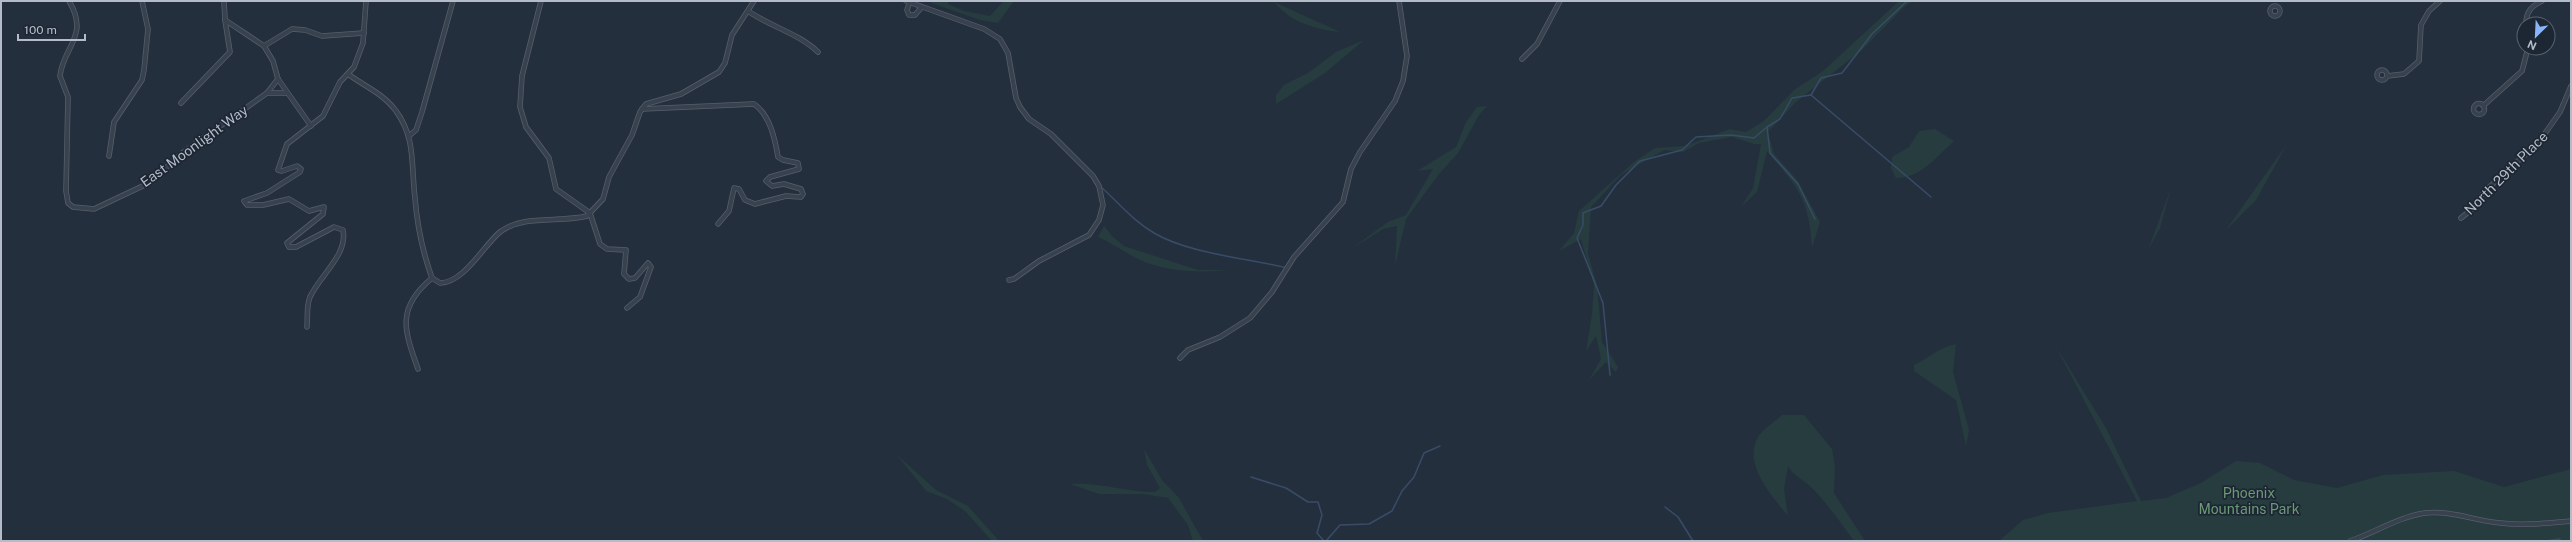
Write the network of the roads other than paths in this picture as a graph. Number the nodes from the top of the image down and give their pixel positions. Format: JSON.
{"nodes":[{"id":1,"x":69,"y":1,"type":"edge"},
{"id":2,"x":142,"y":1,"type":"edge"},
{"id":3,"x":224,"y":1,"type":"edge"},
{"id":4,"x":366,"y":1,"type":"edge"},
{"id":5,"x":453,"y":1,"type":"edge"},
{"id":6,"x":541,"y":1,"type":"edge"},
{"id":7,"x":754,"y":1,"type":"edge"},
{"id":8,"x":1399,"y":1,"type":"edge"},
{"id":9,"x":1560,"y":1,"type":"edge"},
{"id":10,"x":2273,"y":1,"type":"edge"},
{"id":11,"x":2440,"y":1,"type":"edge"},
{"id":12,"x":2542,"y":1,"type":"edge"},
{"id":13,"x":908,"y":3,"type":"edge"},
{"id":14,"x":2273,"y":6,"type":"dead end"},
{"id":15,"x":921,"y":8,"type":"junction"},
{"id":16,"x":748,"y":11,"type":"junction"},
{"id":17,"x":2526,"y":16,"type":"edge"},
{"id":18,"x":225,"y":20,"type":"junction"},
{"id":19,"x":364,"y":33,"type":"junction"},
{"id":20,"x":264,"y":46,"type":"junction"},
{"id":21,"x":818,"y":52,"type":"dead end"},
{"id":22,"x":2526,"y":56,"type":"edge"},
{"id":23,"x":1522,"y":59,"type":"dead end"},
{"id":24,"x":348,"y":74,"type":"junction"},
{"id":25,"x":2387,"y":76,"type":"dead end"},
{"id":26,"x":278,"y":79,"type":"junction"},
{"id":27,"x":2571,"y":86,"type":"edge"},
{"id":28,"x":286,"y":92,"type":"junction"},
{"id":29,"x":268,"y":93,"type":"junction"},
{"id":30,"x":181,"y":103,"type":"dead end"},
{"id":31,"x":2483,"y":106,"type":"dead end"},
{"id":32,"x":642,"y":109,"type":"junction"},
{"id":33,"x":311,"y":126,"type":"junction"},
{"id":34,"x":409,"y":136,"type":"junction"},
{"id":35,"x":109,"y":156,"type":"dead end"},
{"id":36,"x":590,"y":213,"type":"junction"},
{"id":37,"x":2461,"y":218,"type":"dead end"},
{"id":38,"x":718,"y":224,"type":"dead end"},
{"id":39,"x":432,"y":278,"type":"junction"},
{"id":40,"x":1008,"y":280,"type":"dead end"},
{"id":41,"x":627,"y":308,"type":"dead end"},
{"id":42,"x":307,"y":327,"type":"dead end"},
{"id":43,"x":1180,"y":358,"type":"dead end"},
{"id":44,"x":418,"y":370,"type":"dead end"},
{"id":45,"x":2571,"y":521,"type":"edge"},
{"id":46,"x":2350,"y":541,"type":"edge"}],
"edges":[{"from":1,"to":29,"type":"street","name":"East Moonlight Way"},
{"from":2,"to":35,"type":"street"},
{"from":3,"to":18,"type":"street"},
{"from":4,"to":19,"type":"street"},
{"from":5,"to":34,"type":"street"},
{"from":6,"to":36,"type":"street"},
{"from":7,"to":16,"type":"street"},
{"from":8,"to":43,"type":"street"},
{"from":9,"to":23,"type":"street"},
{"from":10,"to":14,"type":"street"},
{"from":11,"to":25,"type":"street"},
{"from":12,"to":17,"type":"street"},
{"from":13,"to":15,"type":"street"},
{"from":13,"to":15,"type":"street"},
{"from":15,"to":40,"type":"street"},
{"from":16,"to":21,"type":"street"},
{"from":16,"to":32,"type":"street"},
{"from":18,"to":20,"type":"street"},
{"from":18,"to":30,"type":"street"},
{"from":19,"to":20,"type":"street"},
{"from":19,"to":24,"type":"street"},
{"from":20,"to":26,"type":"street"},
{"from":22,"to":31,"type":"street"},
{"from":24,"to":33,"type":"street"},
{"from":24,"to":34,"type":"street"},
{"from":26,"to":28,"type":"street"},
{"from":26,"to":29,"type":"street","name":"East Moonlight Way"},
{"from":27,"to":37,"type":"street","name":"North 29th Place"},
{"from":28,"to":29,"type":"street"},
{"from":28,"to":33,"type":"street"},
{"from":32,"to":36,"type":"street"},
{"from":32,"to":38,"type":"street"},
{"from":33,"to":42,"type":"street"},
{"from":34,"to":39,"type":"street"},
{"from":36,"to":39,"type":"street"},
{"from":36,"to":41,"type":"street"},
{"from":39,"to":44,"type":"street"},
{"from":45,"to":46,"type":"street"}]}
